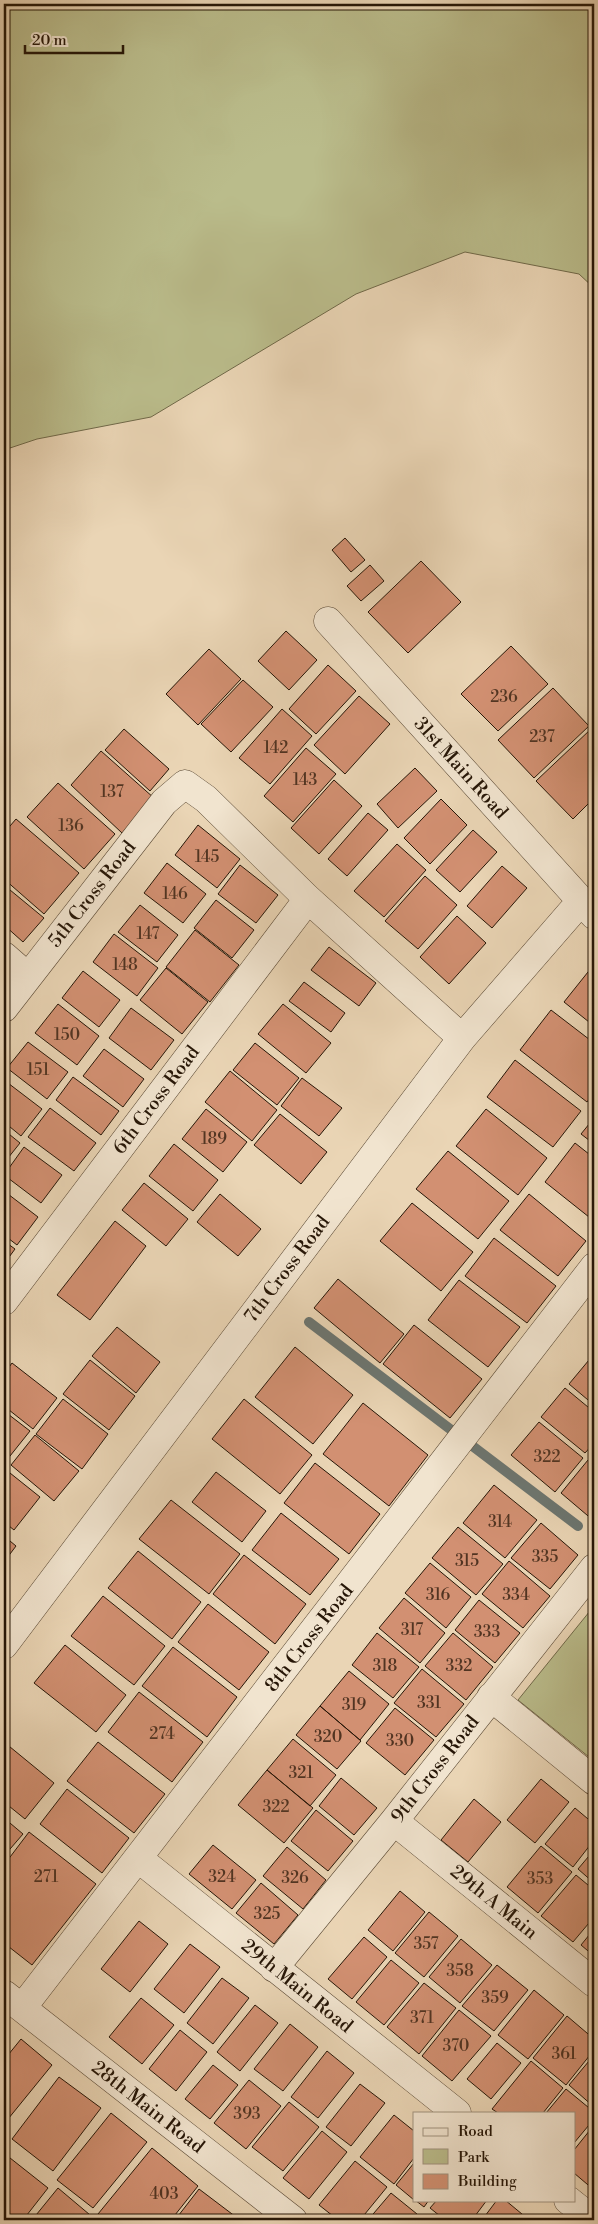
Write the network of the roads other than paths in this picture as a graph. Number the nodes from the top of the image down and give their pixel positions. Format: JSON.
{"nodes":[{"id":1,"x":328,"y":621,"type":"dead end"},
{"id":2,"x":308,"y":899,"type":"junction"},
{"id":3,"x":587,"y":908,"type":"edge"},
{"id":4,"x":4,"y":956,"type":"edge"},
{"id":5,"x":28,"y":977,"type":"junction"},
{"id":6,"x":4,"y":1008,"type":"edge"},
{"id":7,"x":462,"y":1038,"type":"junction"},
{"id":8,"x":594,"y":1268,"type":"edge"},
{"id":9,"x":4,"y":1300,"type":"edge"},
{"id":10,"x":594,"y":1568,"type":"edge"},
{"id":11,"x":4,"y":1645,"type":"edge"},
{"id":12,"x":491,"y":1697,"type":"junction"},
{"id":13,"x":594,"y":1781,"type":"edge"},
{"id":14,"x":394,"y":1820,"type":"junction"},
{"id":15,"x":139,"y":1858,"type":"junction"},
{"id":16,"x":274,"y":1968,"type":"junction"},
{"id":17,"x":594,"y":1983,"type":"edge"},
{"id":18,"x":13,"y":2001,"type":"edge"},
{"id":19,"x":456,"y":2112,"type":"edge"},
{"id":20,"x":570,"y":2202,"type":"edge"},
{"id":21,"x":293,"y":2220,"type":"edge"},
{"id":22,"x":593,"y":2220,"type":"edge"}],
"edges":[{"from":1,"to":3,"type":"street","name":"31st Main Road"},
{"from":2,"to":5,"type":"street","name":"5th Cross Road"},
{"from":2,"to":7,"type":"street"},
{"from":2,"to":9,"type":"street","name":"6th Cross Road"},
{"from":3,"to":7,"type":"street","name":"7th Cross Road"},
{"from":4,"to":5,"type":"street"},
{"from":5,"to":6,"type":"street","name":"5th Cross Road"},
{"from":7,"to":11,"type":"street","name":"7th Cross Road"},
{"from":8,"to":15,"type":"street","name":"8th Cross Road"},
{"from":10,"to":12,"type":"street","name":"9th Cross Road"},
{"from":12,"to":13,"type":"street"},
{"from":12,"to":14,"type":"street","name":"9th Cross Road"},
{"from":14,"to":16,"type":"street","name":"9th Cross Road"},
{"from":14,"to":17,"type":"street","name":"29th A Main"},
{"from":15,"to":16,"type":"street","name":"29th Main Road"},
{"from":15,"to":18,"type":"street","name":"8th Cross Road"},
{"from":16,"to":19,"type":"street","name":"29th Main Road"},
{"from":18,"to":21,"type":"street","name":"28th Main Road"},
{"from":20,"to":22,"type":"street"}]}
